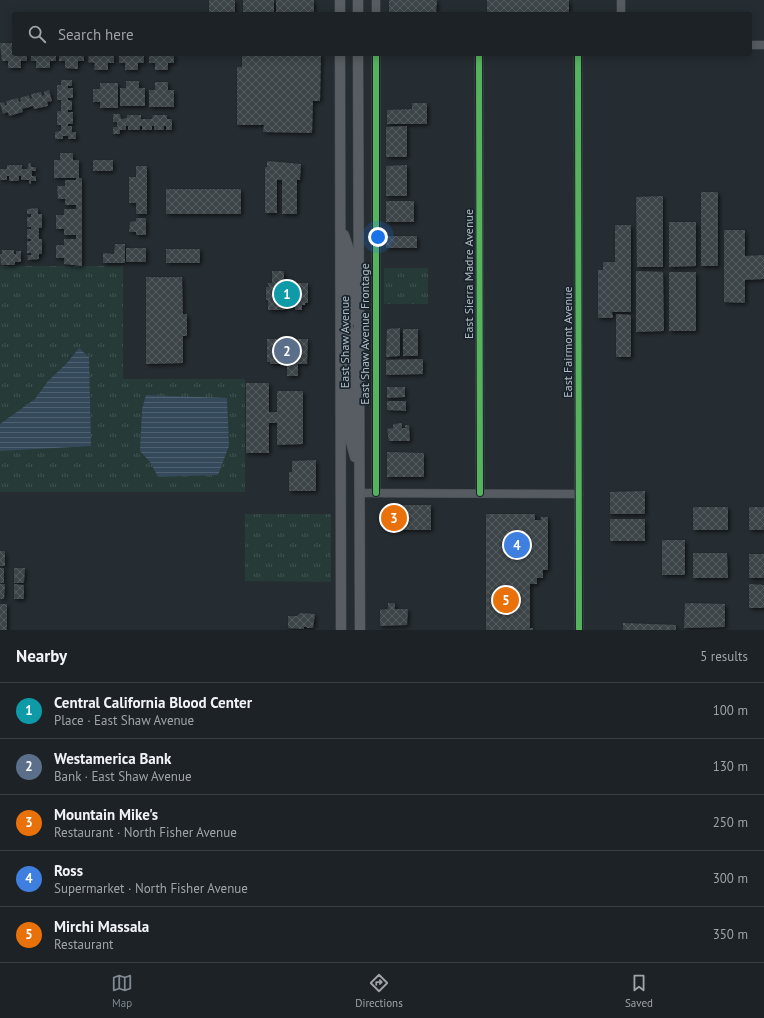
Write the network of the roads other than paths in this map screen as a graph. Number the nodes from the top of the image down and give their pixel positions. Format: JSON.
{"nodes":[{"id":1,"x":340,"y":0,"type":"edge"},
{"id":2,"x":358,"y":0,"type":"edge"},
{"id":3,"x":376,"y":0,"type":"edge"},
{"id":4,"x":621,"y":0,"type":"edge"},
{"id":5,"x":340,"y":12,"type":"edge"},
{"id":6,"x":358,"y":12,"type":"edge"},
{"id":7,"x":376,"y":12,"type":"edge"},
{"id":8,"x":621,"y":12,"type":"edge"},
{"id":9,"x":752,"y":45,"type":"edge"},
{"id":10,"x":764,"y":45,"type":"edge"},
{"id":11,"x":340,"y":56,"type":"edge"},
{"id":12,"x":358,"y":56,"type":"edge"},
{"id":13,"x":376,"y":56,"type":"edge"},
{"id":14,"x":479,"y":56,"type":"edge"},
{"id":15,"x":578,"y":56,"type":"edge"},
{"id":16,"x":341,"y":226,"type":"junction"},
{"id":17,"x":358,"y":321,"type":"junction"},
{"id":18,"x":341,"y":322,"type":"junction"},
{"id":19,"x":359,"y":474,"type":"junction"},
{"id":20,"x":359,"y":493,"type":"junction"},
{"id":21,"x":376,"y":493,"type":"junction"},
{"id":22,"x":480,"y":493,"type":"junction"},
{"id":23,"x":579,"y":494,"type":"junction"},
{"id":24,"x":342,"y":630,"type":"edge"},
{"id":25,"x":360,"y":630,"type":"edge"},
{"id":26,"x":579,"y":630,"type":"edge"}],
"edges":[{"from":1,"to":5,"type":"main road"},
{"from":2,"to":6,"type":"main road"},
{"from":3,"to":7,"type":"street"},
{"from":4,"to":8,"type":"street"},
{"from":9,"to":10,"type":"street"},
{"from":11,"to":16,"type":"main road","name":"East Shaw Avenue"},
{"from":12,"to":17,"type":"main road","name":"East Shaw Avenue"},
{"from":13,"to":21,"type":"street","name":"East Shaw Avenue Frontage"},
{"from":14,"to":22,"type":"street","name":"East Sierra Madre Avenue"},
{"from":15,"to":23,"type":"street","name":"East Fairmont Avenue"},
{"from":16,"to":17,"type":"main road"},
{"from":16,"to":18,"type":"main road","name":"East Shaw Avenue"},
{"from":17,"to":19,"type":"main road","name":"East Shaw Avenue"},
{"from":18,"to":19,"type":"main road"},
{"from":18,"to":24,"type":"main road","name":"East Shaw Avenue"},
{"from":19,"to":20,"type":"main road","name":"East Shaw Avenue"},
{"from":20,"to":21,"type":"street"},
{"from":20,"to":25,"type":"main road","name":"East Shaw Avenue"},
{"from":21,"to":22,"type":"street"},
{"from":22,"to":23,"type":"street"},
{"from":23,"to":26,"type":"street","name":"East Fairmont Avenue"}]}
